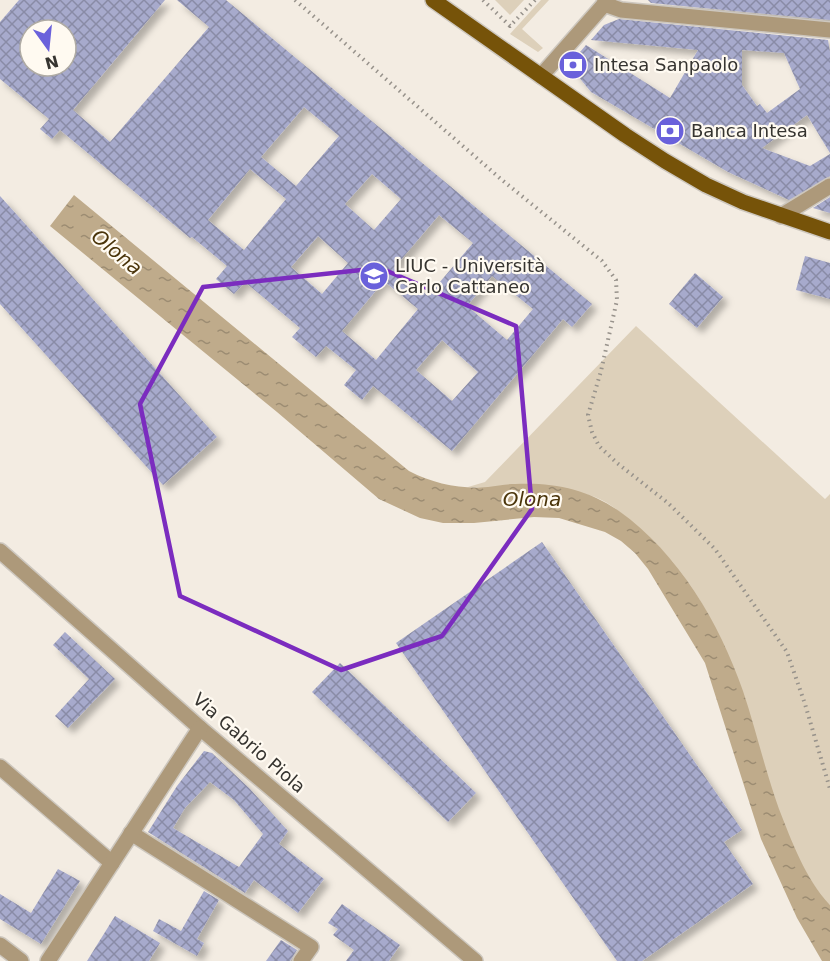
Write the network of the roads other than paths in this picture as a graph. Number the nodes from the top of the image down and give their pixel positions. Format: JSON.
{"nodes":[{"id":1,"x":433,"y":0,"type":"edge"},
{"id":2,"x":606,"y":2,"type":"edge"},
{"id":3,"x":830,"y":30,"type":"edge"},
{"id":4,"x":541,"y":76,"type":"junction"},
{"id":5,"x":830,"y":186,"type":"edge"},
{"id":6,"x":782,"y":216,"type":"junction"},
{"id":7,"x":830,"y":232,"type":"edge"},
{"id":8,"x":0,"y":551,"type":"edge"},
{"id":9,"x":200,"y":728,"type":"junction"},
{"id":10,"x":0,"y":767,"type":"edge"},
{"id":11,"x":131,"y":833,"type":"junction"},
{"id":12,"x":112,"y":863,"type":"junction"},
{"id":13,"x":0,"y":945,"type":"edge"},
{"id":14,"x":21,"y":961,"type":"edge"},
{"id":15,"x":48,"y":961,"type":"edge"},
{"id":16,"x":301,"y":961,"type":"edge"},
{"id":17,"x":475,"y":961,"type":"edge"}],
"edges":[{"from":1,"to":4,"type":"main road"},
{"from":2,"to":3,"type":"street"},
{"from":2,"to":4,"type":"street"},
{"from":4,"to":6,"type":"main road"},
{"from":5,"to":6,"type":"street"},
{"from":6,"to":7,"type":"main road"},
{"from":8,"to":9,"type":"street","name":"Via Gabrio Piola"},
{"from":9,"to":11,"type":"street"},
{"from":9,"to":17,"type":"street","name":"Via Gabrio Piola"},
{"from":10,"to":12,"type":"street"},
{"from":11,"to":12,"type":"street"},
{"from":11,"to":16,"type":"street"},
{"from":12,"to":15,"type":"street"},
{"from":13,"to":14,"type":"street"}]}
